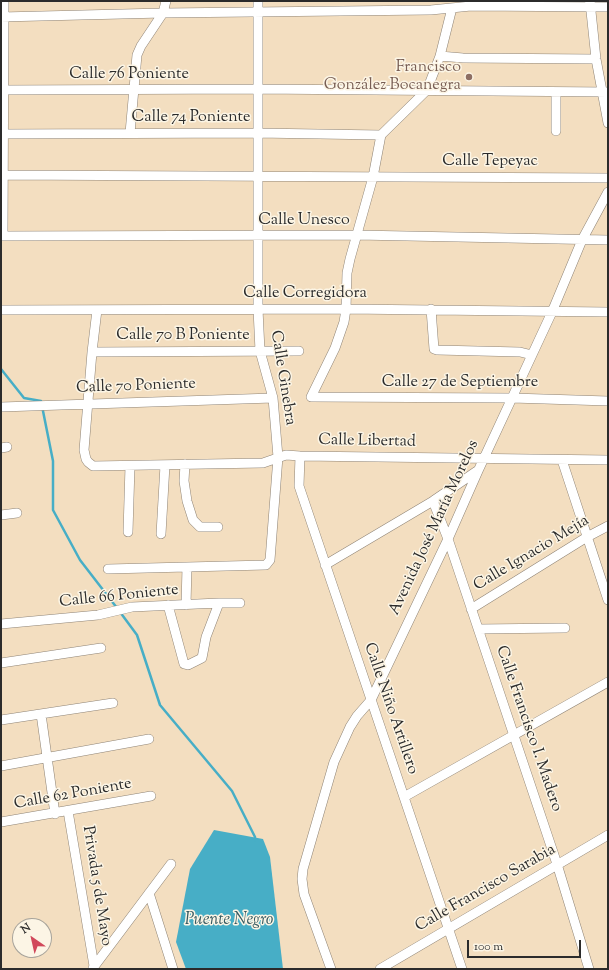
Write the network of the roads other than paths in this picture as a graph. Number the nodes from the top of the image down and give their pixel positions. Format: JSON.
{"nodes":[{"id":1,"x":4,"y":1,"type":"edge"},
{"id":2,"x":166,"y":1,"type":"edge"},
{"id":3,"x":258,"y":1,"type":"edge"},
{"id":4,"x":471,"y":3,"type":"edge"},
{"id":5,"x":590,"y":4,"type":"edge"},
{"id":6,"x":433,"y":5,"type":"edge"},
{"id":7,"x":608,"y":7,"type":"edge"},
{"id":8,"x":452,"y":8,"type":"junction"},
{"id":9,"x":258,"y":12,"type":"junction"},
{"id":10,"x":163,"y":13,"type":"junction"},
{"id":11,"x":2,"y":17,"type":"edge"},
{"id":12,"x":440,"y":56,"type":"junction"},
{"id":13,"x":596,"y":59,"type":"junction"},
{"id":14,"x":257,"y":88,"type":"junction"},
{"id":15,"x":2,"y":90,"type":"edge"},
{"id":16,"x":133,"y":90,"type":"junction"},
{"id":17,"x":427,"y":90,"type":"junction"},
{"id":18,"x":556,"y":92,"type":"junction"},
{"id":19,"x":605,"y":92,"type":"edge"},
{"id":20,"x":608,"y":123,"type":"edge"},
{"id":21,"x":556,"y":131,"type":"dead end"},
{"id":22,"x":130,"y":133,"type":"junction"},
{"id":23,"x":257,"y":133,"type":"junction"},
{"id":24,"x":2,"y":134,"type":"edge"},
{"id":25,"x":381,"y":135,"type":"junction"},
{"id":26,"x":2,"y":175,"type":"edge"},
{"id":27,"x":259,"y":177,"type":"junction"},
{"id":28,"x":372,"y":177,"type":"junction"},
{"id":29,"x":608,"y":178,"type":"edge"},
{"id":30,"x":608,"y":192,"type":"edge"},
{"id":31,"x":357,"y":235,"type":"junction"},
{"id":32,"x":2,"y":236,"type":"edge"},
{"id":33,"x":259,"y":236,"type":"junction"},
{"id":34,"x":582,"y":240,"type":"junction"},
{"id":35,"x":608,"y":240,"type":"edge"},
{"id":36,"x":258,"y":309,"type":"junction"},
{"id":37,"x":346,"y":309,"type":"junction"},
{"id":38,"x":2,"y":310,"type":"dead end"},
{"id":39,"x":97,"y":310,"type":"junction"},
{"id":40,"x":431,"y":310,"type":"junction"},
{"id":41,"x":552,"y":312,"type":"junction"},
{"id":42,"x":608,"y":312,"type":"edge"},
{"id":43,"x":260,"y":351,"type":"junction"},
{"id":44,"x":299,"y":351,"type":"dead end"},
{"id":45,"x":92,"y":352,"type":"junction"},
{"id":46,"x":532,"y":355,"type":"junction"},
{"id":47,"x":273,"y":398,"type":"junction"},
{"id":48,"x":512,"y":398,"type":"junction"},
{"id":49,"x":608,"y":401,"type":"edge"},
{"id":50,"x":88,"y":404,"type":"junction"},
{"id":51,"x":1,"y":407,"type":"edge"},
{"id":52,"x":300,"y":456,"type":"junction"},
{"id":53,"x":278,"y":457,"type":"junction"},
{"id":54,"x":484,"y":459,"type":"junction"},
{"id":55,"x":562,"y":460,"type":"junction"},
{"id":56,"x":608,"y":460,"type":"edge"},
{"id":57,"x":185,"y":464,"type":"junction"},
{"id":58,"x":165,"y":465,"type":"junction"},
{"id":59,"x":130,"y":466,"type":"junction"},
{"id":60,"x":478,"y":471,"type":"junction"},
{"id":61,"x":433,"y":501,"type":"junction"},
{"id":62,"x":17,"y":513,"type":"dead end"},
{"id":63,"x":1,"y":515,"type":"edge"},
{"id":64,"x":608,"y":526,"type":"edge"},
{"id":65,"x":218,"y":527,"type":"dead end"},
{"id":66,"x":128,"y":532,"type":"dead end"},
{"id":67,"x":161,"y":534,"type":"dead end"},
{"id":68,"x":587,"y":537,"type":"junction"},
{"id":69,"x":448,"y":539,"type":"junction"},
{"id":70,"x":325,"y":565,"type":"junction"},
{"id":71,"x":187,"y":567,"type":"junction"},
{"id":72,"x":108,"y":569,"type":"dead end"},
{"id":73,"x":608,"y":600,"type":"edge"},
{"id":74,"x":219,"y":603,"type":"junction"},
{"id":75,"x":240,"y":603,"type":"dead end"},
{"id":76,"x":186,"y":604,"type":"junction"},
{"id":77,"x":168,"y":605,"type":"junction"},
{"id":78,"x":471,"y":609,"type":"junction"},
{"id":79,"x":1,"y":624,"type":"edge"},
{"id":80,"x":565,"y":628,"type":"dead end"},
{"id":81,"x":478,"y":629,"type":"junction"},
{"id":82,"x":101,"y":648,"type":"dead end"},
{"id":83,"x":1,"y":663,"type":"edge"},
{"id":84,"x":608,"y":682,"type":"edge"},
{"id":85,"x":371,"y":700,"type":"junction"},
{"id":86,"x":113,"y":703,"type":"dead end"},
{"id":87,"x":41,"y":714,"type":"junction"},
{"id":88,"x":1,"y":720,"type":"edge"},
{"id":89,"x":514,"y":735,"type":"junction"},
{"id":90,"x":149,"y":740,"type":"dead end"},
{"id":91,"x":47,"y":758,"type":"junction"},
{"id":92,"x":1,"y":766,"type":"edge"},
{"id":93,"x":151,"y":796,"type":"dead end"},
{"id":94,"x":404,"y":797,"type":"junction"},
{"id":95,"x":68,"y":811,"type":"junction"},
{"id":96,"x":55,"y":814,"type":"junction"},
{"id":97,"x":1,"y":822,"type":"edge"},
{"id":98,"x":608,"y":835,"type":"edge"},
{"id":99,"x":171,"y":864,"type":"dead end"},
{"id":100,"x":557,"y":864,"type":"junction"},
{"id":101,"x":149,"y":894,"type":"junction"},
{"id":102,"x":448,"y":928,"type":"junction"},
{"id":103,"x":93,"y":968,"type":"edge"},
{"id":104,"x":173,"y":969,"type":"edge"},
{"id":105,"x":331,"y":969,"type":"edge"},
{"id":106,"x":380,"y":969,"type":"edge"},
{"id":107,"x":462,"y":969,"type":"edge"},
{"id":108,"x":589,"y":969,"type":"edge"}],
"edges":[{"from":1,"to":11,"type":"street"},
{"from":2,"to":10,"type":"street"},
{"from":3,"to":9,"type":"street","name":"Calle Ginebra"},
{"from":4,"to":5,"type":"street"},
{"from":4,"to":8,"type":"street"},
{"from":5,"to":7,"type":"street"},
{"from":5,"to":13,"type":"street"},
{"from":6,"to":8,"type":"street"},
{"from":6,"to":9,"type":"street"},
{"from":8,"to":12,"type":"street"},
{"from":9,"to":10,"type":"street"},
{"from":9,"to":14,"type":"street","name":"Calle Ginebra"},
{"from":10,"to":11,"type":"street"},
{"from":10,"to":16,"type":"street"},
{"from":11,"to":15,"type":"street"},
{"from":12,"to":13,"type":"street"},
{"from":12,"to":17,"type":"street"},
{"from":13,"to":19,"type":"street"},
{"from":14,"to":16,"type":"street","name":"Calle 76 Poniente"},
{"from":14,"to":17,"type":"street","name":"Calle 76 Poniente"},
{"from":14,"to":23,"type":"street","name":"Calle Ginebra"},
{"from":15,"to":16,"type":"street","name":"Calle 76 Poniente"},
{"from":15,"to":24,"type":"street"},
{"from":16,"to":22,"type":"street"},
{"from":17,"to":18,"type":"street","name":"Calle 76 Poniente"},
{"from":17,"to":25,"type":"street"},
{"from":18,"to":19,"type":"street","name":"Calle 76 Poniente"},
{"from":18,"to":21,"type":"street"},
{"from":19,"to":20,"type":"street"},
{"from":22,"to":23,"type":"street","name":"Calle 74 Poniente"},
{"from":22,"to":24,"type":"street","name":"Calle 74 Poniente"},
{"from":23,"to":25,"type":"street","name":"Calle 74 Poniente"},
{"from":23,"to":27,"type":"street","name":"Calle Ginebra"},
{"from":24,"to":26,"type":"street"},
{"from":25,"to":28,"type":"street"},
{"from":26,"to":27,"type":"street"},
{"from":26,"to":32,"type":"street"},
{"from":27,"to":28,"type":"street","name":"Calle Tepeyac"},
{"from":27,"to":33,"type":"street","name":"Calle Ginebra"},
{"from":28,"to":29,"type":"street","name":"Calle Tepeyac"},
{"from":28,"to":31,"type":"street"},
{"from":30,"to":34,"type":"street","name":"Avenida José María Morelos"},
{"from":31,"to":33,"type":"street","name":"Calle Unesco"},
{"from":31,"to":34,"type":"street","name":"Calle Unesco"},
{"from":31,"to":37,"type":"street"},
{"from":32,"to":33,"type":"street","name":"Calle Unesco"},
{"from":33,"to":36,"type":"street","name":"Calle Ginebra"},
{"from":34,"to":35,"type":"street","name":"Calle Unesco"},
{"from":34,"to":41,"type":"street","name":"Avenida José María Morelos"},
{"from":36,"to":37,"type":"street","name":"Calle Corregidora"},
{"from":36,"to":39,"type":"street","name":"Calle Corregidora"},
{"from":36,"to":43,"type":"street","name":"Calle Ginebra"},
{"from":37,"to":40,"type":"street","name":"Calle Corregidora"},
{"from":37,"to":48,"type":"street","name":"Calle 27 de Septiembre"},
{"from":38,"to":39,"type":"street","name":"Calle Corregidora"},
{"from":39,"to":45,"type":"street"},
{"from":40,"to":41,"type":"street","name":"Calle Corregidora"},
{"from":40,"to":46,"type":"street"},
{"from":41,"to":42,"type":"street","name":"Calle Corregidora"},
{"from":41,"to":46,"type":"street","name":"Avenida José María Morelos"},
{"from":43,"to":44,"type":"street","name":"Calle 70 B Poniente"},
{"from":43,"to":45,"type":"street","name":"Calle 70 B Poniente"},
{"from":43,"to":47,"type":"street","name":"Calle Ginebra"},
{"from":45,"to":50,"type":"street"},
{"from":46,"to":48,"type":"street","name":"Avenida José María Morelos"},
{"from":47,"to":50,"type":"street","name":"Calle 70 Poniente"},
{"from":47,"to":53,"type":"street","name":"Calle Ginebra"},
{"from":48,"to":49,"type":"street","name":"Calle 27 de Septiembre"},
{"from":48,"to":54,"type":"street","name":"Avenida José María Morelos"},
{"from":50,"to":51,"type":"street","name":"Calle 70 Poniente"},
{"from":50,"to":59,"type":"street","name":"Calle Libertad"},
{"from":52,"to":53,"type":"street","name":"Calle Libertad"},
{"from":52,"to":54,"type":"street","name":"Calle Libertad"},
{"from":52,"to":70,"type":"street","name":"Calle Niño Artillero"},
{"from":53,"to":57,"type":"street","name":"Calle Libertad"},
{"from":53,"to":71,"type":"street","name":"Calle Ginebra"},
{"from":54,"to":55,"type":"street","name":"Calle Libertad"},
{"from":54,"to":60,"type":"street","name":"Avenida José María Morelos"},
{"from":55,"to":56,"type":"street","name":"Calle Libertad"},
{"from":55,"to":68,"type":"street"},
{"from":57,"to":58,"type":"street","name":"Calle Libertad"},
{"from":57,"to":65,"type":"street"},
{"from":58,"to":59,"type":"street","name":"Calle Libertad"},
{"from":58,"to":67,"type":"street"},
{"from":59,"to":66,"type":"street"},
{"from":60,"to":61,"type":"street"},
{"from":60,"to":69,"type":"street","name":"Avenida José María Morelos"},
{"from":61,"to":69,"type":"street","name":"Calle Francisco I. Madero"},
{"from":61,"to":70,"type":"street"},
{"from":62,"to":63,"type":"street"},
{"from":64,"to":68,"type":"street","name":"Calle Ignacio Mejía"},
{"from":68,"to":73,"type":"street"},
{"from":68,"to":78,"type":"street","name":"Calle Ignacio Mejía"},
{"from":69,"to":78,"type":"street","name":"Calle Francisco I. Madero"},
{"from":69,"to":85,"type":"street","name":"Avenida José María Morelos"},
{"from":70,"to":85,"type":"street","name":"Calle Niño Artillero"},
{"from":71,"to":72,"type":"street"},
{"from":71,"to":76,"type":"street"},
{"from":74,"to":75,"type":"street","name":"Calle 66 Poniente"},
{"from":74,"to":76,"type":"street","name":"Calle 66 Poniente"},
{"from":74,"to":77,"type":"street"},
{"from":76,"to":77,"type":"street","name":"Calle 66 Poniente"},
{"from":77,"to":79,"type":"street","name":"Calle 66 Poniente"},
{"from":78,"to":81,"type":"street","name":"Calle Francisco I. Madero"},
{"from":80,"to":81,"type":"street"},
{"from":81,"to":89,"type":"street","name":"Calle Francisco I. Madero"},
{"from":82,"to":83,"type":"street"},
{"from":84,"to":89,"type":"street"},
{"from":85,"to":94,"type":"street","name":"Calle Niño Artillero"},
{"from":85,"to":105,"type":"street","name":"Avenida José María Morelos"},
{"from":86,"to":87,"type":"street"},
{"from":87,"to":88,"type":"street"},
{"from":87,"to":91,"type":"street"},
{"from":89,"to":94,"type":"street"},
{"from":89,"to":100,"type":"street","name":"Calle Francisco I. Madero"},
{"from":90,"to":91,"type":"street"},
{"from":91,"to":92,"type":"street"},
{"from":91,"to":96,"type":"street"},
{"from":93,"to":95,"type":"street","name":"Calle 62 Poniente"},
{"from":94,"to":102,"type":"street","name":"Calle Niño Artillero"},
{"from":95,"to":96,"type":"street","name":"Calle 62 Poniente"},
{"from":95,"to":103,"type":"street","name":"Privada 5 de Mayo"},
{"from":96,"to":97,"type":"street","name":"Calle 62 Poniente"},
{"from":98,"to":100,"type":"street","name":"Calle Francisco Sarabia"},
{"from":99,"to":101,"type":"street"},
{"from":100,"to":102,"type":"street","name":"Calle Francisco Sarabia"},
{"from":100,"to":108,"type":"street","name":"Calle Francisco I. Madero"},
{"from":101,"to":103,"type":"street"},
{"from":101,"to":104,"type":"street"},
{"from":102,"to":106,"type":"street","name":"Calle Francisco Sarabia"},
{"from":102,"to":107,"type":"street","name":"Calle Niño Artillero"}]}
